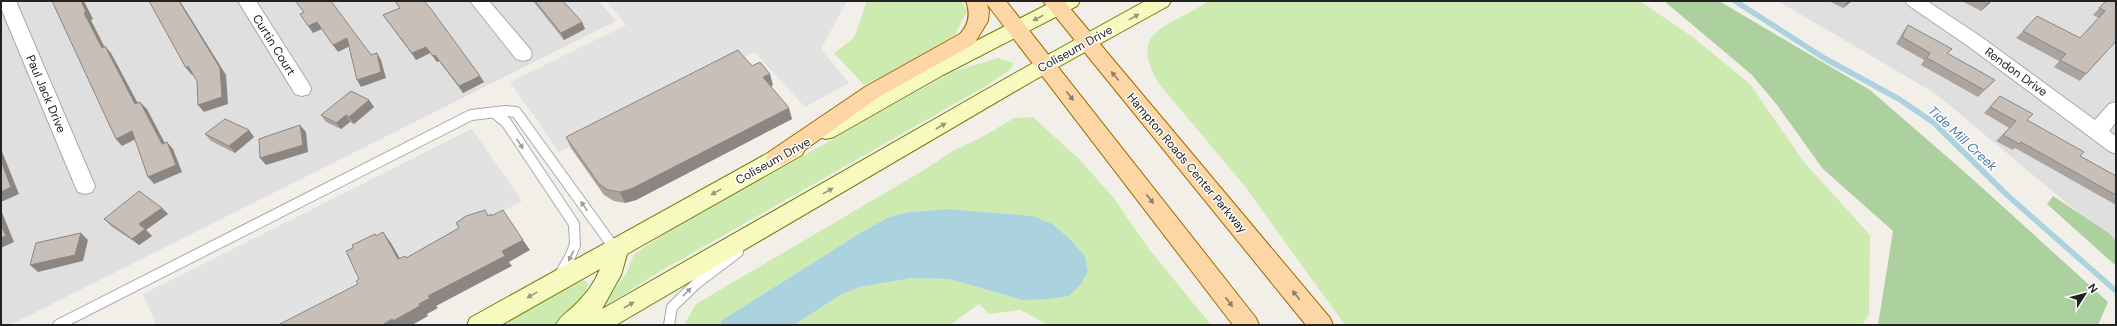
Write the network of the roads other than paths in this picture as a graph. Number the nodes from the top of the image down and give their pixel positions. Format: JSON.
{"nodes":[{"id":1,"x":6,"y":1,"type":"edge"},
{"id":2,"x":247,"y":1,"type":"edge"},
{"id":3,"x":479,"y":1,"type":"edge"},
{"id":4,"x":976,"y":1,"type":"edge"},
{"id":5,"x":995,"y":1,"type":"edge"},
{"id":6,"x":1161,"y":1,"type":"edge"},
{"id":7,"x":1914,"y":1,"type":"edge"},
{"id":8,"x":1,"y":2,"type":"edge"},
{"id":9,"x":1060,"y":3,"type":"edge"},
{"id":10,"x":1017,"y":29,"type":"junction"},
{"id":11,"x":1087,"y":42,"type":"junction"},
{"id":12,"x":523,"y":54,"type":"dead end"},
{"id":13,"x":1046,"y":65,"type":"junction"},
{"id":14,"x":302,"y":89,"type":"dead end"},
{"id":15,"x":2116,"y":109,"type":"edge"},
{"id":16,"x":496,"y":114,"type":"junction"},
{"id":17,"x":2097,"y":132,"type":"junction"},
{"id":18,"x":2116,"y":146,"type":"edge"},
{"id":19,"x":777,"y":158,"type":"junction"},
{"id":20,"x":85,"y":186,"type":"dead end"},
{"id":21,"x":794,"y":210,"type":"junction"},
{"id":22,"x":615,"y":248,"type":"junction"},
{"id":23,"x":555,"y":282,"type":"junction"},
{"id":24,"x":58,"y":325,"type":"edge"},
{"id":25,"x":479,"y":325,"type":"edge"},
{"id":26,"x":568,"y":325,"type":"edge"},
{"id":27,"x":595,"y":325,"type":"edge"},
{"id":28,"x":670,"y":325,"type":"edge"},
{"id":29,"x":1247,"y":325,"type":"edge"},
{"id":30,"x":1321,"y":325,"type":"edge"}],
"edges":[{"from":1,"to":8,"type":"street"},
{"from":1,"to":20,"type":"street","name":"Paul Jack Drive"},
{"from":2,"to":14,"type":"street","name":"Curtin Court"},
{"from":3,"to":12,"type":"street"},
{"from":4,"to":19,"type":"main road"},
{"from":5,"to":10,"type":"main road"},
{"from":11,"to":6,"type":"street","name":"Coliseum Drive","one_way":true},
{"from":7,"to":17,"type":"street","name":"Rendon Drive"},
{"from":9,"to":10,"type":"street","name":"Coliseum Drive","one_way":true},
{"from":9,"to":11,"type":"main road","name":"Hampton Roads Center Parkway"},
{"from":10,"to":13,"type":"main road"},
{"from":10,"to":19,"type":"street","name":"Coliseum Drive"},
{"from":11,"to":13,"type":"street","name":"Coliseum Drive"},
{"from":30,"to":11,"type":"main road","name":"Hampton Roads Center Parkway","one_way":true},
{"from":21,"to":13,"type":"street","name":"Coliseum Drive","one_way":true},
{"from":13,"to":29,"type":"main road","one_way":true},
{"from":15,"to":17,"type":"street"},
{"from":22,"to":16,"type":"lane","one_way":true},
{"from":16,"to":23,"type":"lane","one_way":true},
{"from":16,"to":24,"type":"lane"},
{"from":17,"to":18,"type":"street","name":"Rendon Drive"},
{"from":19,"to":22,"type":"street","name":"Coliseum Drive","one_way":true},
{"from":27,"to":21,"type":"street","name":"Coliseum Drive","one_way":true},
{"from":28,"to":21,"type":"lane","one_way":true},
{"from":22,"to":23,"type":"street","name":"Coliseum Drive"},
{"from":22,"to":26,"type":"street"},
{"from":23,"to":25,"type":"street","name":"Coliseum Drive","one_way":true}]}
